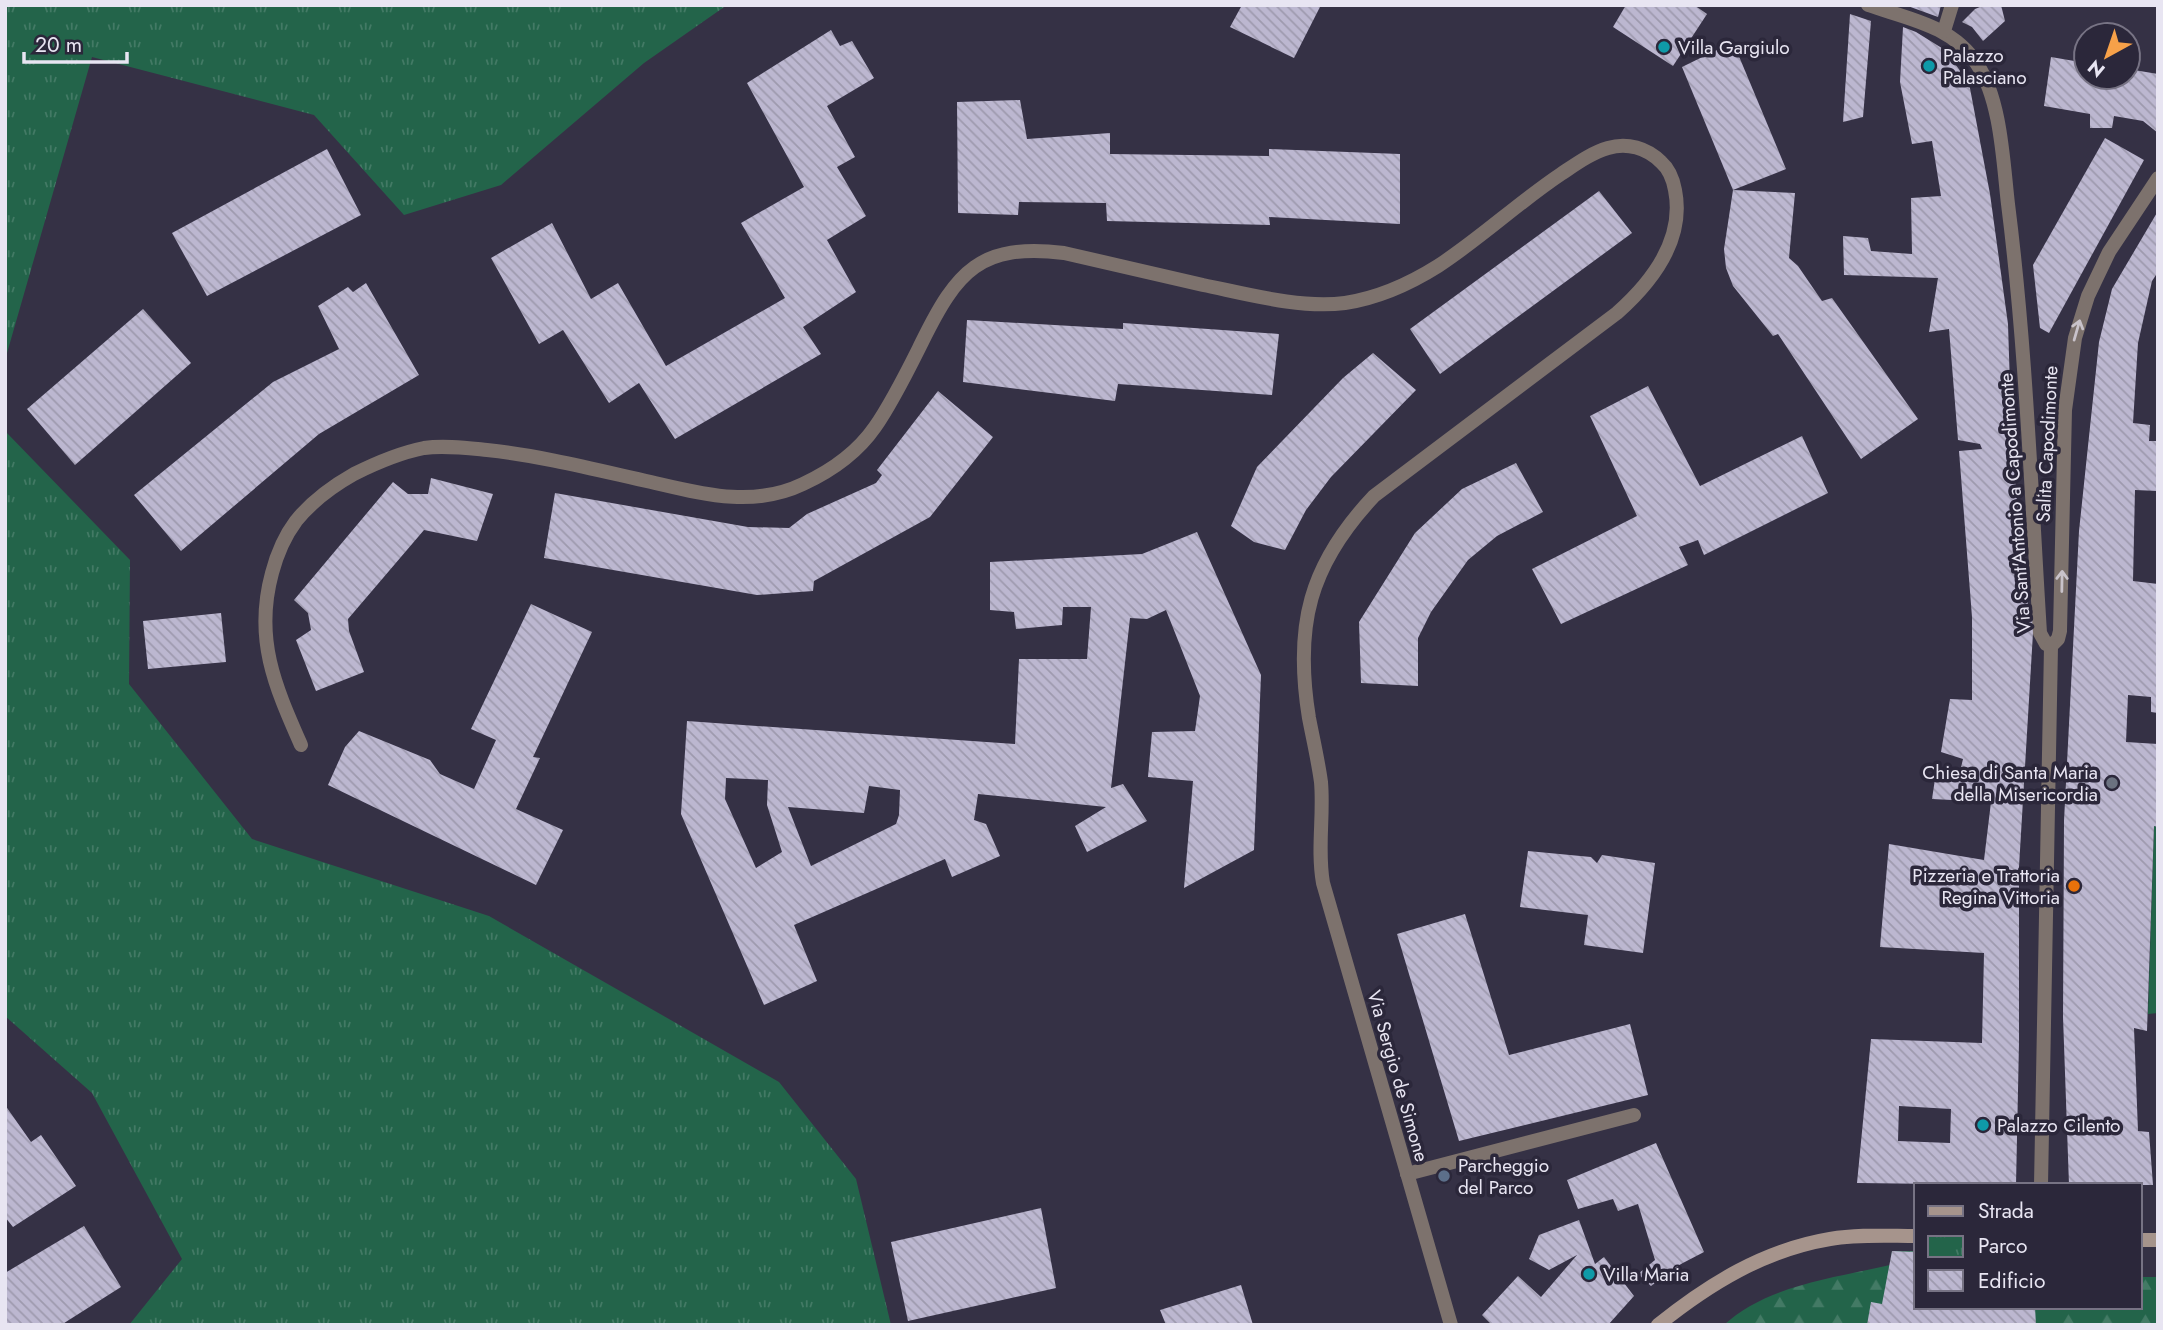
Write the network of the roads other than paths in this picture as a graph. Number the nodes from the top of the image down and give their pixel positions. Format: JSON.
{"nodes":[{"id":1,"x":1868,"y":5,"type":"edge"},
{"id":2,"x":1952,"y":5,"type":"edge"},
{"id":3,"x":1944,"y":31,"type":"junction"},
{"id":4,"x":2158,"y":178,"type":"edge"},
{"id":5,"x":2051,"y":646,"type":"junction"},
{"id":6,"x":301,"y":745,"type":"dead end"},
{"id":7,"x":1634,"y":1115,"type":"dead end"},
{"id":8,"x":1407,"y":1174,"type":"junction"},
{"id":9,"x":2041,"y":1183,"type":"edge"},
{"id":10,"x":1914,"y":1236,"type":"edge"},
{"id":11,"x":1451,"y":1325,"type":"edge"},
{"id":12,"x":1658,"y":1325,"type":"edge"}],
"edges":[{"from":1,"to":3,"type":"street"},
{"from":2,"to":3,"type":"street"},
{"from":3,"to":5,"type":"street","name":"Via Sant'Antonio a Capodimonte"},
{"from":5,"to":4,"type":"street","name":"Salita Capodimonte","one_way":true},
{"from":5,"to":9,"type":"street","name":"Via Sant'Antonio a Capodimonte"},
{"from":6,"to":8,"type":"street","name":"Via Sergio de Simone"},
{"from":7,"to":8,"type":"street"},
{"from":8,"to":11,"type":"street","name":"Via Sergio de Simone"},
{"from":10,"to":12,"type":"street"}]}
